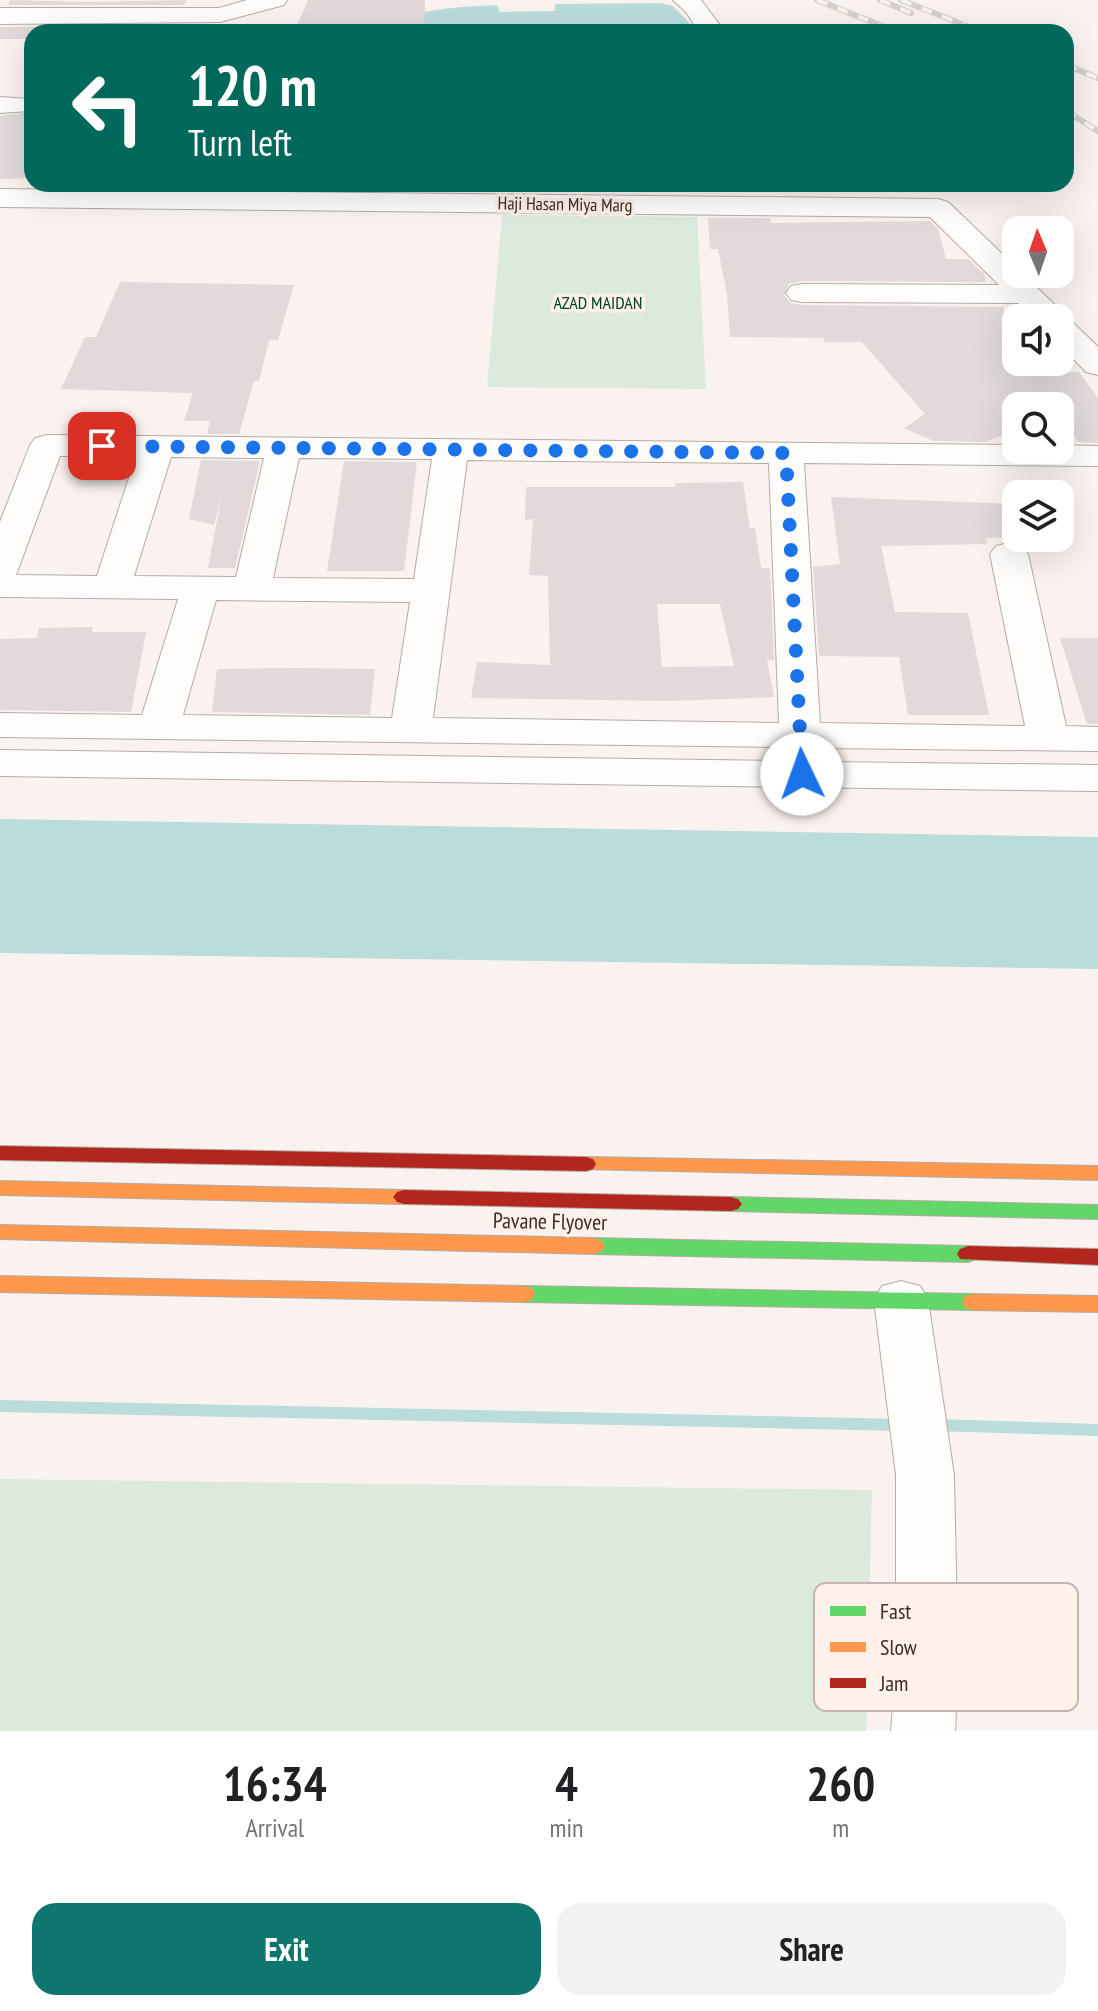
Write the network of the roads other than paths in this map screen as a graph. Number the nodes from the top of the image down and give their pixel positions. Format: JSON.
{"nodes":[{"id":1,"x":275,"y":0,"type":"edge"},
{"id":2,"x":685,"y":0,"type":"edge"},
{"id":3,"x":0,"y":16,"type":"edge"},
{"id":4,"x":707,"y":24,"type":"edge"},
{"id":5,"x":534,"y":194,"type":"edge"},
{"id":6,"x":0,"y":198,"type":"edge"},
{"id":7,"x":802,"y":293,"type":"dead end"},
{"id":8,"x":1026,"y":294,"type":"junction"},
{"id":9,"x":1036,"y":304,"type":"edge"},
{"id":10,"x":1074,"y":341,"type":"edge"},
{"id":11,"x":1098,"y":365,"type":"edge"},
{"id":12,"x":157,"y":446,"type":"junction"},
{"id":13,"x":284,"y":448,"type":"junction"},
{"id":14,"x":451,"y":450,"type":"junction"},
{"id":15,"x":786,"y":453,"type":"junction"},
{"id":16,"x":1098,"y":456,"type":"edge"},
{"id":17,"x":1009,"y":554,"type":"dead end"},
{"id":18,"x":0,"y":571,"type":"edge"},
{"id":19,"x":0,"y":586,"type":"edge"},
{"id":20,"x":112,"y":587,"type":"junction"},
{"id":21,"x":200,"y":588,"type":"junction"},
{"id":22,"x":252,"y":588,"type":"junction"},
{"id":23,"x":431,"y":591,"type":"junction"},
{"id":24,"x":0,"y":725,"type":"edge"},
{"id":25,"x":159,"y":727,"type":"junction"},
{"id":26,"x":411,"y":730,"type":"junction"},
{"id":27,"x":1048,"y":738,"type":"junction"},
{"id":28,"x":1098,"y":739,"type":"edge"},
{"id":29,"x":801,"y":755,"type":"junction"},
{"id":30,"x":0,"y":763,"type":"edge"},
{"id":31,"x":1098,"y":778,"type":"edge"},
{"id":32,"x":0,"y":1153,"type":"edge"},
{"id":33,"x":1098,"y":1173,"type":"edge"},
{"id":34,"x":0,"y":1188,"type":"edge"},
{"id":35,"x":1098,"y":1212,"type":"edge"},
{"id":36,"x":0,"y":1232,"type":"edge"},
{"id":37,"x":1098,"y":1257,"type":"edge"},
{"id":38,"x":0,"y":1284,"type":"edge"},
{"id":39,"x":901,"y":1300,"type":"junction"},
{"id":40,"x":1098,"y":1304,"type":"edge"},
{"id":41,"x":926,"y":1583,"type":"edge"},
{"id":42,"x":924,"y":1711,"type":"edge"},
{"id":43,"x":923,"y":1731,"type":"edge"}],
"edges":[{"from":1,"to":3,"type":"street"},
{"from":2,"to":4,"type":"street"},
{"from":5,"to":6,"type":"street","name":"Haji Hasan Miya Marg"},
{"from":5,"to":8,"type":"street","name":"Haji Hasan Miya Marg"},
{"from":7,"to":8,"type":"street"},
{"from":8,"to":9,"type":"street"},
{"from":10,"to":11,"type":"street"},
{"from":12,"to":13,"type":"street"},
{"from":12,"to":18,"type":"street"},
{"from":12,"to":20,"type":"street"},
{"from":13,"to":14,"type":"street"},
{"from":13,"to":22,"type":"street"},
{"from":14,"to":15,"type":"street"},
{"from":14,"to":23,"type":"street"},
{"from":15,"to":16,"type":"street"},
{"from":15,"to":29,"type":"street"},
{"from":17,"to":27,"type":"street"},
{"from":19,"to":20,"type":"street"},
{"from":20,"to":21,"type":"street"},
{"from":21,"to":22,"type":"street"},
{"from":21,"to":25,"type":"street"},
{"from":22,"to":23,"type":"street"},
{"from":23,"to":26,"type":"street"},
{"from":24,"to":25,"type":"street"},
{"from":25,"to":26,"type":"street"},
{"from":26,"to":29,"type":"street"},
{"from":27,"to":28,"type":"street"},
{"from":27,"to":29,"type":"street"},
{"from":29,"to":30,"type":"street"},
{"from":29,"to":31,"type":"street"},
{"from":32,"to":33,"type":"main road"},
{"from":34,"to":35,"type":"main road","name":"Pavane Flyover"},
{"from":36,"to":37,"type":"main road","name":"Pavane Flyover"},
{"from":38,"to":39,"type":"main road"},
{"from":39,"to":40,"type":"main road"},
{"from":39,"to":41,"type":"street"},
{"from":42,"to":43,"type":"street"}]}
